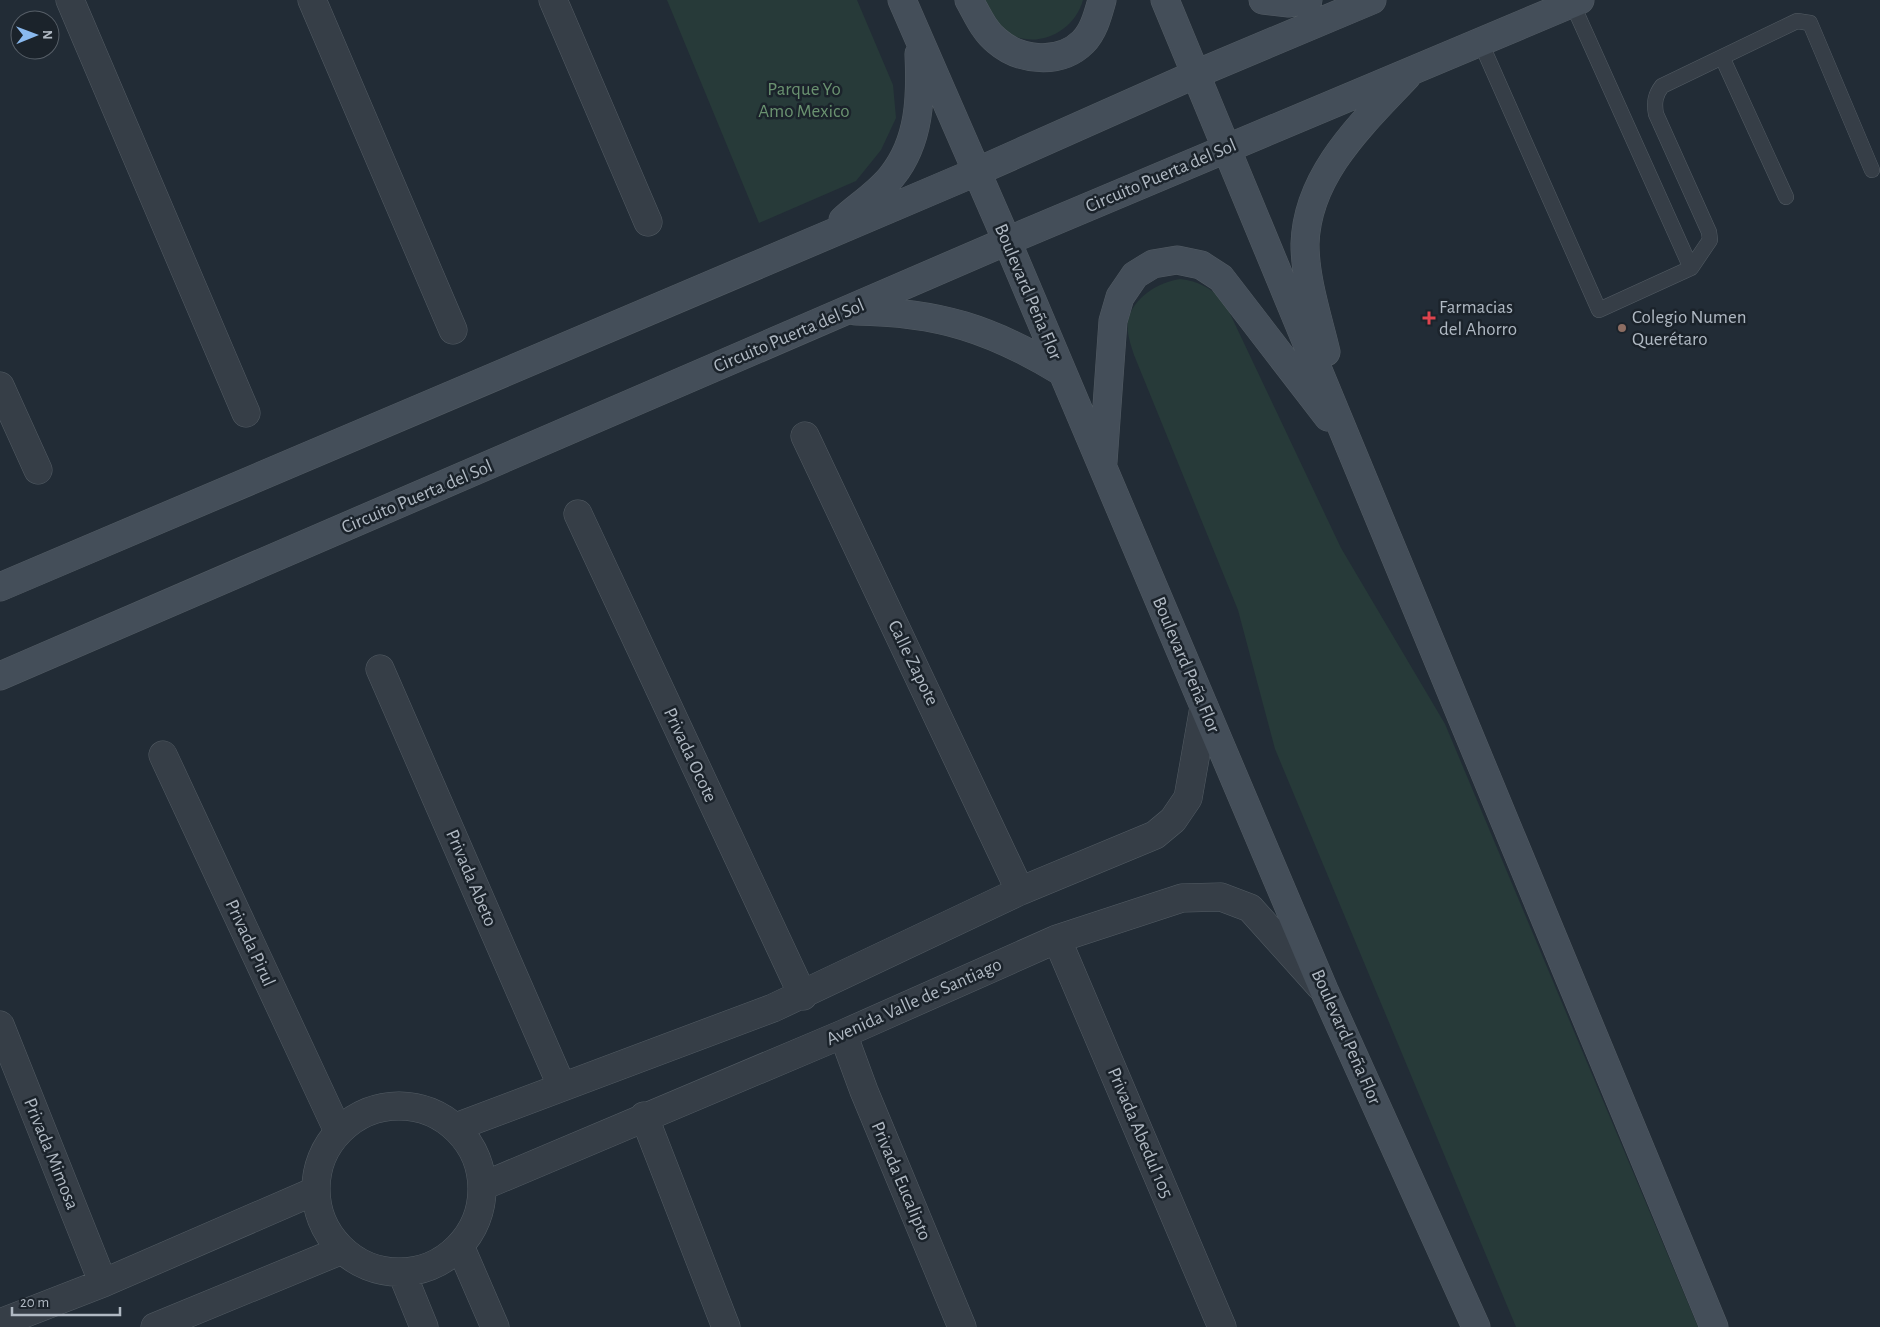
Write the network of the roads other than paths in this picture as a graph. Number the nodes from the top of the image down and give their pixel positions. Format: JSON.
{"nodes":[{"id":1,"x":70,"y":0,"type":"edge"},
{"id":2,"x":312,"y":0,"type":"edge"},
{"id":3,"x":553,"y":0,"type":"edge"},
{"id":4,"x":902,"y":0,"type":"edge"},
{"id":5,"x":969,"y":0,"type":"edge"},
{"id":6,"x":1102,"y":0,"type":"edge"},
{"id":7,"x":1165,"y":0,"type":"edge"},
{"id":8,"x":1263,"y":0,"type":"edge"},
{"id":9,"x":1308,"y":0,"type":"edge"},
{"id":10,"x":1372,"y":0,"type":"edge"},
{"id":11,"x":1576,"y":2,"type":"edge"},
{"id":12,"x":919,"y":38,"type":"junction"},
{"id":13,"x":1480,"y":41,"type":"junction"},
{"id":14,"x":1722,"y":57,"type":"junction"},
{"id":15,"x":1414,"y":69,"type":"junction"},
{"id":16,"x":1196,"y":74,"type":"junction"},
{"id":17,"x":1227,"y":148,"type":"junction"},
{"id":18,"x":1872,"y":170,"type":"dead end"},
{"id":19,"x":976,"y":172,"type":"junction"},
{"id":20,"x":1786,"y":197,"type":"dead end"},
{"id":21,"x":648,"y":222,"type":"dead end"},
{"id":22,"x":825,"y":236,"type":"junction"},
{"id":23,"x":1007,"y":241,"type":"junction"},
{"id":24,"x":1691,"y":268,"type":"junction"},
{"id":25,"x":847,"y":311,"type":"junction"},
{"id":26,"x":453,"y":330,"type":"dead end"},
{"id":27,"x":1062,"y":372,"type":"junction"},
{"id":28,"x":0,"y":386,"type":"edge"},
{"id":29,"x":246,"y":413,"type":"dead end"},
{"id":30,"x":805,"y":436,"type":"dead end"},
{"id":31,"x":1346,"y":437,"type":"junction"},
{"id":32,"x":1103,"y":469,"type":"junction"},
{"id":33,"x":38,"y":470,"type":"dead end"},
{"id":34,"x":578,"y":514,"type":"dead end"},
{"id":35,"x":0,"y":588,"type":"edge"},
{"id":36,"x":380,"y":669,"type":"dead end"},
{"id":37,"x":0,"y":676,"type":"edge"},
{"id":38,"x":1204,"y":707,"type":"junction"},
{"id":39,"x":163,"y":755,"type":"dead end"},
{"id":40,"x":1020,"y":891,"type":"junction"},
{"id":41,"x":1057,"y":939,"type":"junction"},
{"id":42,"x":1324,"y":990,"type":"junction"},
{"id":43,"x":803,"y":996,"type":"junction"},
{"id":44,"x":0,"y":1025,"type":"edge"},
{"id":45,"x":843,"y":1034,"type":"junction"},
{"id":46,"x":562,"y":1087,"type":"junction"},
{"id":47,"x":644,"y":1116,"type":"junction"},
{"id":48,"x":456,"y":1127,"type":"junction"},
{"id":49,"x":338,"y":1131,"type":"junction"},
{"id":50,"x":483,"y":1186,"type":"junction"},
{"id":51,"x":316,"y":1191,"type":"junction"},
{"id":52,"x":460,"y":1246,"type":"junction"},
{"id":53,"x":342,"y":1250,"type":"junction"},
{"id":54,"x":402,"y":1272,"type":"junction"},
{"id":55,"x":103,"y":1283,"type":"junction"},
{"id":56,"x":0,"y":1323,"type":"edge"},
{"id":57,"x":160,"y":1326,"type":"edge"},
{"id":58,"x":424,"y":1327,"type":"edge"},
{"id":59,"x":495,"y":1327,"type":"edge"},
{"id":60,"x":726,"y":1327,"type":"edge"},
{"id":61,"x":962,"y":1327,"type":"edge"},
{"id":62,"x":1222,"y":1327,"type":"edge"},
{"id":63,"x":1476,"y":1327,"type":"edge"},
{"id":64,"x":1714,"y":1327,"type":"edge"}],
"edges":[{"from":1,"to":29,"type":"street"},
{"from":2,"to":26,"type":"street"},
{"from":3,"to":21,"type":"street"},
{"from":4,"to":12,"type":"main road","name":"Boulevard Peña Flor"},
{"from":5,"to":6,"type":"main road"},
{"from":7,"to":16,"type":"main road"},
{"from":8,"to":9,"type":"main road"},
{"from":10,"to":16,"type":"main road"},
{"from":11,"to":13,"type":"main road","name":"Circuito Puerta del Sol"},
{"from":11,"to":24,"type":"lane"},
{"from":12,"to":19,"type":"main road","name":"Boulevard Peña Flor"},
{"from":12,"to":22,"type":"main road"},
{"from":13,"to":15,"type":"main road","name":"Circuito Puerta del Sol"},
{"from":13,"to":24,"type":"lane"},
{"from":14,"to":18,"type":"lane"},
{"from":14,"to":20,"type":"lane"},
{"from":14,"to":24,"type":"lane"},
{"from":15,"to":17,"type":"main road","name":"Circuito Puerta del Sol"},
{"from":15,"to":31,"type":"main road"},
{"from":16,"to":17,"type":"main road"},
{"from":16,"to":19,"type":"main road"},
{"from":17,"to":23,"type":"main road","name":"Circuito Puerta del Sol"},
{"from":17,"to":31,"type":"main road"},
{"from":19,"to":22,"type":"main road"},
{"from":19,"to":23,"type":"main road","name":"Boulevard Peña Flor"},
{"from":22,"to":35,"type":"main road"},
{"from":23,"to":25,"type":"main road","name":"Circuito Puerta del Sol"},
{"from":23,"to":27,"type":"main road","name":"Boulevard Peña Flor"},
{"from":25,"to":27,"type":"main road"},
{"from":25,"to":37,"type":"main road","name":"Circuito Puerta del Sol"},
{"from":27,"to":32,"type":"main road","name":"Boulevard Peña Flor"},
{"from":28,"to":33,"type":"street"},
{"from":30,"to":40,"type":"street","name":"Calle Zapote"},
{"from":31,"to":32,"type":"main road"},
{"from":31,"to":64,"type":"main road"},
{"from":32,"to":38,"type":"main road","name":"Boulevard Peña Flor"},
{"from":34,"to":43,"type":"street","name":"Privada Ocote"},
{"from":36,"to":46,"type":"street","name":"Privada Abeto"},
{"from":38,"to":40,"type":"street"},
{"from":38,"to":42,"type":"main road","name":"Boulevard Peña Flor"},
{"from":39,"to":49,"type":"street","name":"Privada Pirul"},
{"from":40,"to":43,"type":"street"},
{"from":41,"to":42,"type":"street","name":"Avenida Valle de Santiago"},
{"from":41,"to":45,"type":"street","name":"Avenida Valle de Santiago"},
{"from":41,"to":62,"type":"street","name":"Privada Abedul 105"},
{"from":42,"to":63,"type":"main road","name":"Boulevard Peña Flor"},
{"from":43,"to":46,"type":"street"},
{"from":44,"to":55,"type":"street","name":"Privada Mimosa"},
{"from":45,"to":47,"type":"street","name":"Avenida Valle de Santiago"},
{"from":45,"to":61,"type":"street","name":"Privada Eucalipto"},
{"from":46,"to":48,"type":"street"},
{"from":47,"to":50,"type":"street","name":"Avenida Valle de Santiago"},
{"from":47,"to":60,"type":"street"},
{"from":48,"to":49,"type":"street"},
{"from":48,"to":50,"type":"street"},
{"from":49,"to":51,"type":"street"},
{"from":50,"to":52,"type":"street"},
{"from":51,"to":53,"type":"street"},
{"from":51,"to":55,"type":"street"},
{"from":52,"to":54,"type":"street"},
{"from":52,"to":59,"type":"street"},
{"from":53,"to":54,"type":"street"},
{"from":53,"to":57,"type":"street"},
{"from":54,"to":58,"type":"street"},
{"from":55,"to":56,"type":"street"}]}
